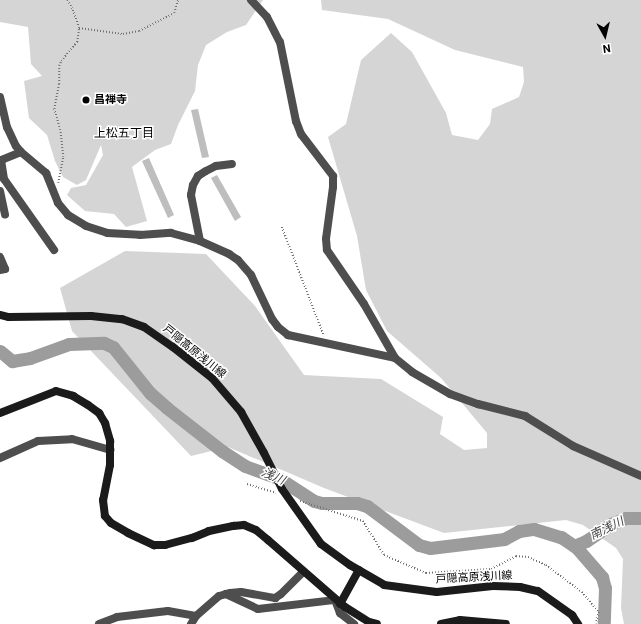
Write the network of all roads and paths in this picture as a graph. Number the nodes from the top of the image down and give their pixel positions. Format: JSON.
{"nodes":[{"id":1,"x":67,"y":0,"type":"edge"},
{"id":2,"x":178,"y":0,"type":"edge"},
{"id":3,"x":251,"y":0,"type":"edge"},
{"id":4,"x":79,"y":28,"type":"junction"},
{"id":5,"x":0,"y":97,"type":"edge"},
{"id":6,"x":21,"y":152,"type":"junction"},
{"id":7,"x":1,"y":160,"type":"edge"},
{"id":8,"x":232,"y":164,"type":"dead end"},
{"id":9,"x":2,"y":182,"type":"edge"},
{"id":10,"x":0,"y":191,"type":"edge"},
{"id":11,"x":54,"y":194,"type":"junction"},
{"id":12,"x":6,"y":214,"type":"dead end"},
{"id":13,"x":282,"y":227,"type":"dead end"},
{"id":14,"x":200,"y":241,"type":"junction"},
{"id":15,"x":54,"y":250,"type":"dead end"},
{"id":16,"x":0,"y":257,"type":"edge"},
{"id":17,"x":0,"y":270,"type":"edge"},
{"id":18,"x":0,"y":315,"type":"edge"},
{"id":19,"x":327,"y":343,"type":"junction"},
{"id":20,"x":395,"y":358,"type":"junction"},
{"id":21,"x":0,"y":413,"type":"edge"},
{"id":22,"x":110,"y":450,"type":"junction"},
{"id":23,"x":0,"y":458,"type":"edge"},
{"id":24,"x":641,"y":476,"type":"edge"},
{"id":25,"x":247,"y":484,"type":"dead end"},
{"id":26,"x":276,"y":494,"type":"dead end"},
{"id":27,"x":298,"y":500,"type":"dead end"},
{"id":28,"x":359,"y":570,"type":"junction"},
{"id":29,"x":303,"y":572,"type":"junction"},
{"id":30,"x":226,"y":594,"type":"junction"},
{"id":31,"x":337,"y":602,"type":"junction"},
{"id":32,"x":196,"y":616,"type":"junction"},
{"id":33,"x":99,"y":624,"type":"edge"},
{"id":34,"x":191,"y":624,"type":"edge"},
{"id":35,"x":354,"y":624,"type":"edge"},
{"id":36,"x":376,"y":624,"type":"edge"},
{"id":37,"x":441,"y":624,"type":"edge"},
{"id":38,"x":506,"y":624,"type":"edge"},
{"id":39,"x":578,"y":624,"type":"edge"},
{"id":40,"x":596,"y":624,"type":"edge"}],
"edges":[{"from":1,"to":4,"type":"path"},
{"from":2,"to":4,"type":"path"},
{"from":3,"to":20,"type":"street"},
{"from":4,"to":11,"type":"path"},
{"from":5,"to":6,"type":"street"},
{"from":6,"to":7,"type":"street"},
{"from":6,"to":11,"type":"street"},
{"from":7,"to":9,"type":"street"},
{"from":8,"to":14,"type":"street"},
{"from":9,"to":15,"type":"street"},
{"from":10,"to":12,"type":"street"},
{"from":11,"to":14,"type":"street"},
{"from":13,"to":19,"type":"path"},
{"from":14,"to":19,"type":"street"},
{"from":16,"to":17,"type":"street"},
{"from":18,"to":28,"type":"main road","name":"戸隠高原浅川線","bridge":true},
{"from":19,"to":20,"type":"street"},
{"from":20,"to":24,"type":"street"},
{"from":21,"to":22,"type":"main road"},
{"from":22,"to":23,"type":"street"},
{"from":22,"to":29,"type":"main road"},
{"from":25,"to":26,"type":"path"},
{"from":27,"to":40,"type":"path"},
{"from":28,"to":31,"type":"main road"},
{"from":28,"to":39,"type":"main road","name":"戸隠高原浅川線"},
{"from":29,"to":30,"type":"street"},
{"from":29,"to":31,"type":"main road"},
{"from":30,"to":31,"type":"street"},
{"from":30,"to":32,"type":"street"},
{"from":31,"to":35,"type":"street"},
{"from":31,"to":36,"type":"main road"},
{"from":32,"to":33,"type":"street"},
{"from":32,"to":34,"type":"street"},
{"from":37,"to":38,"type":"main road"}]}
